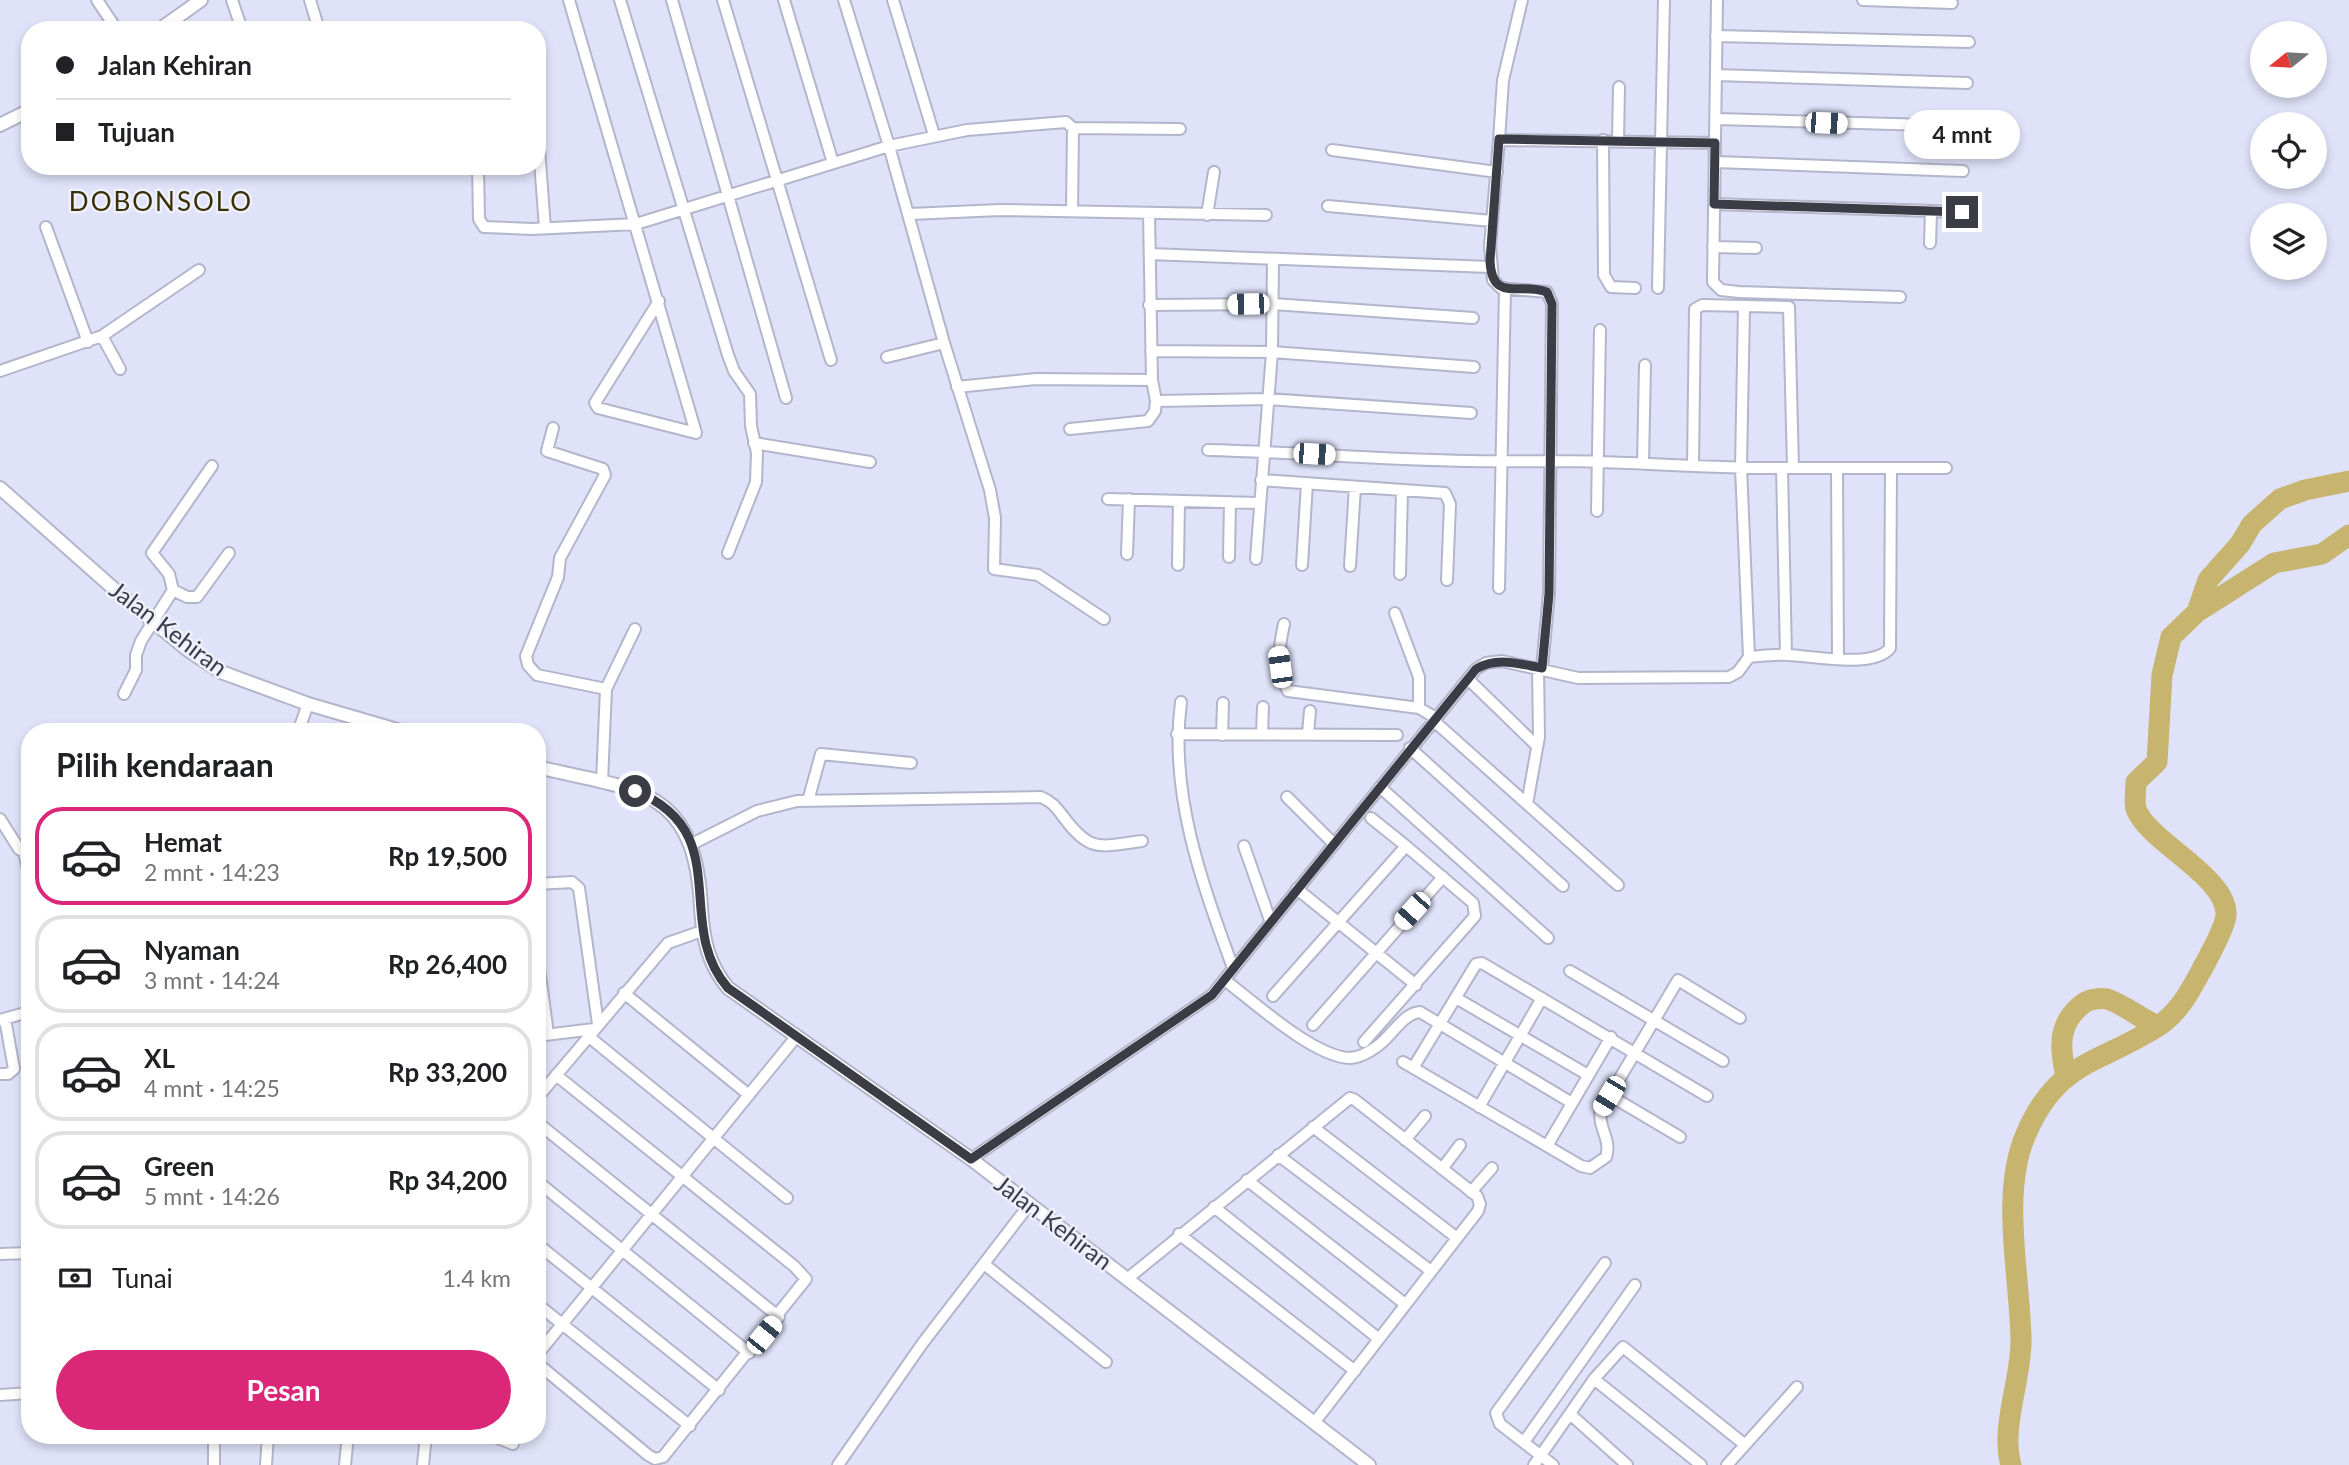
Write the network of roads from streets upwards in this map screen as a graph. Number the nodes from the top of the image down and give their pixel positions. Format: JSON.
{"nodes":[{"id":1,"x":97,"y":0,"type":"edge"},
{"id":2,"x":201,"y":0,"type":"edge"},
{"id":3,"x":232,"y":0,"type":"edge"},
{"id":4,"x":310,"y":0,"type":"edge"},
{"id":5,"x":569,"y":0,"type":"edge"},
{"id":6,"x":620,"y":0,"type":"edge"},
{"id":7,"x":672,"y":0,"type":"edge"},
{"id":8,"x":723,"y":0,"type":"edge"},
{"id":9,"x":784,"y":0,"type":"edge"},
{"id":10,"x":844,"y":0,"type":"edge"},
{"id":11,"x":893,"y":0,"type":"edge"},
{"id":12,"x":1522,"y":0,"type":"edge"},
{"id":13,"x":1664,"y":0,"type":"edge"},
{"id":14,"x":1717,"y":0,"type":"edge"},
{"id":15,"x":1863,"y":0,"type":"edge"},
{"id":16,"x":1952,"y":3,"type":"dead end"},
{"id":17,"x":111,"y":21,"type":"edge"},
{"id":18,"x":172,"y":21,"type":"edge"},
{"id":19,"x":239,"y":21,"type":"edge"},
{"id":20,"x":316,"y":21,"type":"edge"},
{"id":21,"x":1716,"y":36,"type":"junction"},
{"id":22,"x":1969,"y":42,"type":"dead end"},
{"id":23,"x":1716,"y":75,"type":"junction"},
{"id":24,"x":1967,"y":83,"type":"dead end"},
{"id":25,"x":1619,"y":87,"type":"dead end"},
{"id":26,"x":21,"y":114,"type":"edge"},
{"id":27,"x":1717,"y":119,"type":"junction"},
{"id":28,"x":0,"y":125,"type":"edge"},
{"id":29,"x":1964,"y":126,"type":"dead end"},
{"id":30,"x":1073,"y":128,"type":"junction"},
{"id":31,"x":1180,"y":130,"type":"dead end"},
{"id":32,"x":934,"y":135,"type":"junction"},
{"id":33,"x":1499,"y":139,"type":"junction"},
{"id":34,"x":1603,"y":140,"type":"junction"},
{"id":35,"x":1618,"y":140,"type":"junction"},
{"id":36,"x":1662,"y":142,"type":"junction"},
{"id":37,"x":1715,"y":143,"type":"junction"},
{"id":38,"x":889,"y":146,"type":"junction"},
{"id":39,"x":1332,"y":150,"type":"dead end"},
{"id":40,"x":1715,"y":162,"type":"junction"},
{"id":41,"x":833,"y":163,"type":"junction"},
{"id":42,"x":1963,"y":171,"type":"dead end"},
{"id":43,"x":1214,"y":172,"type":"dead end"},
{"id":44,"x":1497,"y":172,"type":"junction"},
{"id":45,"x":478,"y":175,"type":"edge"},
{"id":46,"x":542,"y":175,"type":"edge"},
{"id":47,"x":777,"y":181,"type":"junction"},
{"id":48,"x":729,"y":194,"type":"junction"},
{"id":49,"x":1714,"y":204,"type":"junction"},
{"id":50,"x":1328,"y":206,"type":"dead end"},
{"id":51,"x":683,"y":209,"type":"junction"},
{"id":52,"x":1072,"y":211,"type":"junction"},
{"id":53,"x":1962,"y":212,"type":"dead end"},
{"id":54,"x":1149,"y":213,"type":"junction"},
{"id":55,"x":1931,"y":213,"type":"junction"},
{"id":56,"x":910,"y":214,"type":"junction"},
{"id":57,"x":1207,"y":215,"type":"junction"},
{"id":58,"x":1266,"y":215,"type":"dead end"},
{"id":59,"x":1493,"y":221,"type":"junction"},
{"id":60,"x":636,"y":224,"type":"junction"},
{"id":61,"x":46,"y":227,"type":"dead end"},
{"id":62,"x":545,"y":229,"type":"junction"},
{"id":63,"x":1930,"y":243,"type":"dead end"},
{"id":64,"x":1713,"y":247,"type":"junction"},
{"id":65,"x":1756,"y":248,"type":"dead end"},
{"id":66,"x":1150,"y":254,"type":"junction"},
{"id":67,"x":1273,"y":259,"type":"junction"},
{"id":68,"x":1490,"y":267,"type":"junction"},
{"id":69,"x":199,"y":270,"type":"dead end"},
{"id":70,"x":1505,"y":288,"type":"junction"},
{"id":71,"x":1635,"y":288,"type":"dead end"},
{"id":72,"x":1658,"y":288,"type":"dead end"},
{"id":73,"x":1900,"y":298,"type":"dead end"},
{"id":74,"x":659,"y":301,"type":"junction"},
{"id":75,"x":1273,"y":304,"type":"junction"},
{"id":76,"x":1149,"y":305,"type":"junction"},
{"id":77,"x":1744,"y":306,"type":"junction"},
{"id":78,"x":1473,"y":318,"type":"dead end"},
{"id":79,"x":1601,"y":330,"type":"dead end"},
{"id":80,"x":102,"y":336,"type":"junction"},
{"id":81,"x":88,"y":342,"type":"junction"},
{"id":82,"x":944,"y":343,"type":"junction"},
{"id":83,"x":1151,"y":351,"type":"junction"},
{"id":84,"x":1272,"y":352,"type":"junction"},
{"id":85,"x":887,"y":357,"type":"dead end"},
{"id":86,"x":831,"y":360,"type":"dead end"},
{"id":87,"x":1645,"y":365,"type":"dead end"},
{"id":88,"x":1474,"y":367,"type":"dead end"},
{"id":89,"x":120,"y":369,"type":"dead end"},
{"id":90,"x":0,"y":371,"type":"edge"},
{"id":91,"x":1152,"y":380,"type":"junction"},
{"id":92,"x":957,"y":387,"type":"junction"},
{"id":93,"x":786,"y":398,"type":"dead end"},
{"id":94,"x":1268,"y":399,"type":"junction"},
{"id":95,"x":1156,"y":401,"type":"junction"},
{"id":96,"x":1472,"y":414,"type":"dead end"},
{"id":97,"x":553,"y":428,"type":"dead end"},
{"id":98,"x":1070,"y":429,"type":"dead end"},
{"id":99,"x":754,"y":443,"type":"junction"},
{"id":100,"x":1208,"y":450,"type":"dead end"},
{"id":101,"x":1262,"y":452,"type":"junction"},
{"id":102,"x":1549,"y":460,"type":"junction"},
{"id":103,"x":870,"y":461,"type":"dead end"},
{"id":104,"x":1501,"y":461,"type":"junction"},
{"id":105,"x":1599,"y":461,"type":"junction"},
{"id":106,"x":1643,"y":463,"type":"junction"},
{"id":107,"x":1693,"y":465,"type":"junction"},
{"id":108,"x":212,"y":466,"type":"dead end"},
{"id":109,"x":1741,"y":467,"type":"junction"},
{"id":110,"x":1787,"y":468,"type":"junction"},
{"id":111,"x":1837,"y":468,"type":"junction"},
{"id":112,"x":1891,"y":468,"type":"junction"},
{"id":113,"x":1946,"y":468,"type":"dead end"},
{"id":114,"x":1261,"y":480,"type":"junction"},
{"id":115,"x":1307,"y":483,"type":"junction"},
{"id":116,"x":1355,"y":487,"type":"junction"},
{"id":117,"x":0,"y":488,"type":"edge"},
{"id":118,"x":1402,"y":490,"type":"junction"},
{"id":119,"x":1108,"y":499,"type":"dead end"},
{"id":120,"x":1129,"y":499,"type":"junction"},
{"id":121,"x":1179,"y":500,"type":"junction"},
{"id":122,"x":1230,"y":502,"type":"junction"},
{"id":123,"x":1259,"y":503,"type":"junction"},
{"id":124,"x":1597,"y":511,"type":"dead end"},
{"id":125,"x":728,"y":552,"type":"dead end"},
{"id":126,"x":229,"y":553,"type":"dead end"},
{"id":127,"x":1127,"y":554,"type":"dead end"},
{"id":128,"x":1229,"y":557,"type":"dead end"},
{"id":129,"x":1256,"y":559,"type":"dead end"},
{"id":130,"x":1178,"y":565,"type":"dead end"},
{"id":131,"x":1302,"y":565,"type":"dead end"},
{"id":132,"x":1350,"y":566,"type":"dead end"},
{"id":133,"x":1400,"y":574,"type":"dead end"},
{"id":134,"x":1447,"y":580,"type":"dead end"},
{"id":135,"x":1499,"y":588,"type":"dead end"},
{"id":136,"x":173,"y":590,"type":"junction"},
{"id":137,"x":1395,"y":613,"type":"dead end"},
{"id":138,"x":1104,"y":619,"type":"dead end"},
{"id":139,"x":151,"y":621,"type":"junction"},
{"id":140,"x":1284,"y":624,"type":"dead end"},
{"id":141,"x":635,"y":629,"type":"dead end"},
{"id":142,"x":1786,"y":655,"type":"junction"},
{"id":143,"x":1749,"y":657,"type":"junction"},
{"id":144,"x":1838,"y":659,"type":"junction"},
{"id":145,"x":1540,"y":667,"type":"junction"},
{"id":146,"x":1468,"y":678,"type":"junction"},
{"id":147,"x":606,"y":689,"type":"junction"},
{"id":148,"x":124,"y":694,"type":"dead end"},
{"id":149,"x":1181,"y":702,"type":"dead end"},
{"id":150,"x":1223,"y":703,"type":"dead end"},
{"id":151,"x":308,"y":704,"type":"junction"},
{"id":152,"x":1263,"y":707,"type":"dead end"},
{"id":153,"x":1419,"y":708,"type":"junction"},
{"id":154,"x":1310,"y":711,"type":"dead end"},
{"id":155,"x":1435,"y":720,"type":"junction"},
{"id":156,"x":301,"y":723,"type":"edge"},
{"id":157,"x":373,"y":723,"type":"edge"},
{"id":158,"x":1262,"y":733,"type":"junction"},
{"id":159,"x":1308,"y":733,"type":"junction"},
{"id":160,"x":1177,"y":734,"type":"junction"},
{"id":161,"x":1222,"y":735,"type":"junction"},
{"id":162,"x":1397,"y":735,"type":"dead end"},
{"id":163,"x":1537,"y":746,"type":"junction"},
{"id":164,"x":1410,"y":748,"type":"junction"},
{"id":165,"x":911,"y":763,"type":"dead end"},
{"id":166,"x":546,"y":769,"type":"edge"},
{"id":167,"x":602,"y":782,"type":"junction"},
{"id":168,"x":1380,"y":787,"type":"junction"},
{"id":169,"x":1287,"y":797,"type":"dead end"},
{"id":170,"x":808,"y":801,"type":"junction"},
{"id":171,"x":1527,"y":804,"type":"junction"},
{"id":172,"x":1371,"y":818,"type":"dead end"},
{"id":173,"x":0,"y":820,"type":"edge"},
{"id":174,"x":1142,"y":841,"type":"dead end"},
{"id":175,"x":692,"y":844,"type":"junction"},
{"id":176,"x":1334,"y":844,"type":"junction"},
{"id":177,"x":1244,"y":846,"type":"dead end"},
{"id":178,"x":1406,"y":846,"type":"junction"},
{"id":179,"x":21,"y":850,"type":"edge"},
{"id":180,"x":1443,"y":877,"type":"junction"},
{"id":181,"x":546,"y":883,"type":"edge"},
{"id":182,"x":1563,"y":886,"type":"dead end"},
{"id":183,"x":1618,"y":886,"type":"dead end"},
{"id":184,"x":1297,"y":890,"type":"junction"},
{"id":185,"x":1270,"y":920,"type":"junction"},
{"id":186,"x":1338,"y":922,"type":"junction"},
{"id":187,"x":702,"y":930,"type":"junction"},
{"id":188,"x":1548,"y":938,"type":"dead end"},
{"id":189,"x":1375,"y":953,"type":"junction"},
{"id":190,"x":1233,"y":968,"type":"junction"},
{"id":191,"x":1570,"y":971,"type":"dead end"},
{"id":192,"x":1226,"y":981,"type":"junction"},
{"id":193,"x":1416,"y":985,"type":"junction"},
{"id":194,"x":624,"y":993,"type":"junction"},
{"id":195,"x":1273,"y":996,"type":"dead end"},
{"id":196,"x":1456,"y":998,"type":"junction"},
{"id":197,"x":1542,"y":998,"type":"junction"},
{"id":198,"x":21,"y":1014,"type":"edge"},
{"id":199,"x":1740,"y":1018,"type":"dead end"},
{"id":200,"x":2,"y":1019,"type":"edge"},
{"id":201,"x":1654,"y":1019,"type":"junction"},
{"id":202,"x":1312,"y":1025,"type":"dead end"},
{"id":203,"x":1441,"y":1025,"type":"junction"},
{"id":204,"x":593,"y":1030,"type":"junction"},
{"id":205,"x":546,"y":1035,"type":"edge"},
{"id":206,"x":1519,"y":1035,"type":"junction"},
{"id":207,"x":796,"y":1037,"type":"junction"},
{"id":208,"x":1611,"y":1037,"type":"junction"},
{"id":209,"x":1364,"y":1042,"type":"dead end"},
{"id":210,"x":1634,"y":1051,"type":"junction"},
{"id":211,"x":1723,"y":1061,"type":"dead end"},
{"id":212,"x":1503,"y":1063,"type":"junction"},
{"id":213,"x":0,"y":1074,"type":"edge"},
{"id":214,"x":1588,"y":1075,"type":"junction"},
{"id":215,"x":547,"y":1081,"type":"edge"},
{"id":216,"x":749,"y":1095,"type":"junction"},
{"id":217,"x":1609,"y":1096,"type":"junction"},
{"id":218,"x":1707,"y":1096,"type":"dead end"},
{"id":219,"x":1572,"y":1102,"type":"junction"},
{"id":220,"x":1479,"y":1107,"type":"junction"},
{"id":221,"x":1425,"y":1116,"type":"dead end"},
{"id":222,"x":1313,"y":1127,"type":"junction"},
{"id":223,"x":546,"y":1129,"type":"edge"},
{"id":224,"x":1680,"y":1137,"type":"dead end"},
{"id":225,"x":713,"y":1138,"type":"junction"},
{"id":226,"x":1405,"y":1140,"type":"junction"},
{"id":227,"x":1460,"y":1145,"type":"dead end"},
{"id":228,"x":1547,"y":1146,"type":"junction"},
{"id":229,"x":1278,"y":1155,"type":"junction"},
{"id":230,"x":971,"y":1159,"type":"junction"},
{"id":231,"x":1492,"y":1168,"type":"dead end"},
{"id":232,"x":1442,"y":1169,"type":"junction"},
{"id":233,"x":682,"y":1177,"type":"junction"},
{"id":234,"x":1247,"y":1180,"type":"junction"},
{"id":235,"x":546,"y":1188,"type":"edge"},
{"id":236,"x":1471,"y":1192,"type":"junction"},
{"id":237,"x":787,"y":1198,"type":"dead end"},
{"id":238,"x":1029,"y":1205,"type":"junction"},
{"id":239,"x":1214,"y":1206,"type":"junction"},
{"id":240,"x":652,"y":1214,"type":"junction"},
{"id":241,"x":1179,"y":1234,"type":"junction"},
{"id":242,"x":1457,"y":1238,"type":"junction"},
{"id":243,"x":546,"y":1251,"type":"edge"},
{"id":244,"x":622,"y":1251,"type":"junction"},
{"id":245,"x":0,"y":1254,"type":"edge"},
{"id":246,"x":21,"y":1254,"type":"edge"},
{"id":247,"x":1605,"y":1263,"type":"dead end"},
{"id":248,"x":984,"y":1264,"type":"junction"},
{"id":249,"x":1432,"y":1271,"type":"junction"},
{"id":250,"x":1127,"y":1279,"type":"junction"},
{"id":251,"x":1635,"y":1285,"type":"dead end"},
{"id":252,"x":591,"y":1288,"type":"junction"},
{"id":253,"x":1405,"y":1304,"type":"junction"},
{"id":254,"x":546,"y":1311,"type":"edge"},
{"id":255,"x":779,"y":1317,"type":"junction"},
{"id":256,"x":562,"y":1324,"type":"junction"},
{"id":257,"x":1379,"y":1339,"type":"junction"},
{"id":258,"x":546,"y":1344,"type":"edge"},
{"id":259,"x":749,"y":1353,"type":"junction"},
{"id":260,"x":1106,"y":1362,"type":"dead end"},
{"id":261,"x":546,"y":1370,"type":"edge"},
{"id":262,"x":1355,"y":1371,"type":"junction"},
{"id":263,"x":1594,"y":1379,"type":"junction"},
{"id":264,"x":1797,"y":1387,"type":"dead end"},
{"id":265,"x":719,"y":1390,"type":"junction"},
{"id":266,"x":21,"y":1394,"type":"edge"},
{"id":267,"x":0,"y":1395,"type":"edge"},
{"id":268,"x":1570,"y":1414,"type":"junction"},
{"id":269,"x":1314,"y":1423,"type":"junction"},
{"id":270,"x":690,"y":1426,"type":"junction"},
{"id":271,"x":1524,"y":1442,"type":"junction"},
{"id":272,"x":214,"y":1444,"type":"edge"},
{"id":273,"x":267,"y":1444,"type":"edge"},
{"id":274,"x":347,"y":1444,"type":"edge"},
{"id":275,"x":425,"y":1444,"type":"edge"},
{"id":276,"x":1744,"y":1444,"type":"junction"},
{"id":277,"x":1541,"y":1454,"type":"junction"},
{"id":278,"x":214,"y":1465,"type":"edge"},
{"id":279,"x":266,"y":1465,"type":"edge"},
{"id":280,"x":345,"y":1465,"type":"edge"},
{"id":281,"x":423,"y":1465,"type":"edge"},
{"id":282,"x":838,"y":1465,"type":"edge"},
{"id":283,"x":1369,"y":1465,"type":"edge"},
{"id":284,"x":1534,"y":1465,"type":"edge"},
{"id":285,"x":1553,"y":1465,"type":"edge"},
{"id":286,"x":1627,"y":1465,"type":"edge"},
{"id":287,"x":1701,"y":1465,"type":"edge"},
{"id":288,"x":1727,"y":1465,"type":"edge"}],
"edges":[{"from":1,"to":17,"type":"street"},
{"from":2,"to":18,"type":"street"},
{"from":3,"to":19,"type":"street"},
{"from":4,"to":20,"type":"street"},
{"from":5,"to":60,"type":"street"},
{"from":6,"to":51,"type":"street"},
{"from":7,"to":48,"type":"street"},
{"from":8,"to":47,"type":"street"},
{"from":9,"to":41,"type":"street"},
{"from":10,"to":38,"type":"street"},
{"from":11,"to":32,"type":"street"},
{"from":12,"to":33,"type":"street"},
{"from":13,"to":36,"type":"street"},
{"from":14,"to":21,"type":"street"},
{"from":15,"to":16,"type":"street"},
{"from":21,"to":22,"type":"street"},
{"from":21,"to":23,"type":"street"},
{"from":23,"to":24,"type":"street"},
{"from":23,"to":27,"type":"street"},
{"from":25,"to":35,"type":"street"},
{"from":26,"to":28,"type":"street"},
{"from":27,"to":29,"type":"street"},
{"from":27,"to":37,"type":"street"},
{"from":30,"to":31,"type":"street"},
{"from":30,"to":32,"type":"street"},
{"from":30,"to":52,"type":"street"},
{"from":32,"to":38,"type":"street"},
{"from":33,"to":34,"type":"street"},
{"from":33,"to":44,"type":"street"},
{"from":34,"to":35,"type":"street"},
{"from":34,"to":71,"type":"street"},
{"from":35,"to":36,"type":"street"},
{"from":36,"to":37,"type":"street"},
{"from":36,"to":72,"type":"street"},
{"from":37,"to":40,"type":"street"},
{"from":38,"to":41,"type":"street"},
{"from":38,"to":56,"type":"street"},
{"from":39,"to":44,"type":"street"},
{"from":40,"to":42,"type":"street"},
{"from":40,"to":49,"type":"street"},
{"from":41,"to":47,"type":"street"},
{"from":43,"to":57,"type":"street"},
{"from":44,"to":59,"type":"street"},
{"from":45,"to":62,"type":"street"},
{"from":46,"to":62,"type":"street"},
{"from":47,"to":48,"type":"street"},
{"from":47,"to":86,"type":"street"},
{"from":48,"to":51,"type":"street"},
{"from":48,"to":93,"type":"street"},
{"from":49,"to":55,"type":"street"},
{"from":49,"to":64,"type":"street"},
{"from":50,"to":59,"type":"street"},
{"from":51,"to":60,"type":"street"},
{"from":51,"to":99,"type":"street"},
{"from":52,"to":54,"type":"street"},
{"from":52,"to":56,"type":"street"},
{"from":53,"to":55,"type":"street"},
{"from":54,"to":57,"type":"street"},
{"from":54,"to":66,"type":"street"},
{"from":55,"to":63,"type":"street"},
{"from":56,"to":82,"type":"street"},
{"from":57,"to":58,"type":"street"},
{"from":59,"to":68,"type":"street"},
{"from":60,"to":62,"type":"street"},
{"from":60,"to":74,"type":"street"},
{"from":61,"to":81,"type":"street"},
{"from":64,"to":65,"type":"street"},
{"from":64,"to":73,"type":"street"},
{"from":66,"to":67,"type":"street"},
{"from":66,"to":76,"type":"street"},
{"from":67,"to":68,"type":"street"},
{"from":67,"to":75,"type":"street"},
{"from":68,"to":70,"type":"street"},
{"from":69,"to":80,"type":"street"},
{"from":70,"to":102,"type":"street"},
{"from":70,"to":104,"type":"street"},
{"from":74,"to":74,"type":"street"},
{"from":75,"to":76,"type":"street"},
{"from":75,"to":78,"type":"street"},
{"from":75,"to":84,"type":"street"},
{"from":76,"to":83,"type":"street"},
{"from":77,"to":107,"type":"street"},
{"from":77,"to":109,"type":"street"},
{"from":77,"to":110,"type":"street"},
{"from":79,"to":105,"type":"street"},
{"from":80,"to":81,"type":"street"},
{"from":80,"to":89,"type":"street"},
{"from":81,"to":90,"type":"street"},
{"from":82,"to":85,"type":"street"},
{"from":82,"to":92,"type":"street"},
{"from":83,"to":84,"type":"street"},
{"from":83,"to":91,"type":"street"},
{"from":84,"to":88,"type":"street"},
{"from":84,"to":94,"type":"street"},
{"from":87,"to":106,"type":"street"},
{"from":91,"to":92,"type":"street"},
{"from":91,"to":95,"type":"street"},
{"from":92,"to":138,"type":"street"},
{"from":94,"to":95,"type":"street"},
{"from":94,"to":96,"type":"street"},
{"from":94,"to":101,"type":"street"},
{"from":95,"to":98,"type":"street"},
{"from":97,"to":147,"type":"street"},
{"from":99,"to":103,"type":"street"},
{"from":99,"to":125,"type":"street"},
{"from":100,"to":101,"type":"street"},
{"from":101,"to":104,"type":"street"},
{"from":101,"to":114,"type":"street"},
{"from":102,"to":104,"type":"street"},
{"from":102,"to":105,"type":"street"},
{"from":102,"to":145,"type":"street"},
{"from":104,"to":135,"type":"street"},
{"from":105,"to":106,"type":"street"},
{"from":105,"to":124,"type":"street"},
{"from":106,"to":107,"type":"street"},
{"from":107,"to":109,"type":"street"},
{"from":108,"to":136,"type":"street"},
{"from":109,"to":110,"type":"street"},
{"from":109,"to":143,"type":"street"},
{"from":110,"to":111,"type":"street"},
{"from":110,"to":142,"type":"street"},
{"from":111,"to":112,"type":"street"},
{"from":111,"to":144,"type":"street"},
{"from":112,"to":113,"type":"street"},
{"from":112,"to":144,"type":"street"},
{"from":114,"to":115,"type":"street"},
{"from":114,"to":123,"type":"street"},
{"from":115,"to":116,"type":"street"},
{"from":115,"to":131,"type":"street"},
{"from":116,"to":118,"type":"street"},
{"from":116,"to":132,"type":"street"},
{"from":117,"to":139,"type":"street","name":"Jalan Kehiran"},
{"from":118,"to":133,"type":"street"},
{"from":118,"to":134,"type":"street"},
{"from":119,"to":120,"type":"street"},
{"from":120,"to":121,"type":"street"},
{"from":120,"to":127,"type":"street"},
{"from":121,"to":122,"type":"street"},
{"from":121,"to":130,"type":"street"},
{"from":122,"to":123,"type":"street"},
{"from":122,"to":128,"type":"street"},
{"from":123,"to":129,"type":"street"},
{"from":126,"to":136,"type":"street"},
{"from":136,"to":139,"type":"street"},
{"from":137,"to":153,"type":"street"},
{"from":139,"to":148,"type":"street"},
{"from":139,"to":151,"type":"street","name":"Jalan Kehiran"},
{"from":140,"to":153,"type":"street"},
{"from":141,"to":147,"type":"street"},
{"from":142,"to":143,"type":"street"},
{"from":142,"to":144,"type":"street"},
{"from":143,"to":145,"type":"street"},
{"from":145,"to":146,"type":"street"},
{"from":145,"to":163,"type":"street"},
{"from":146,"to":155,"type":"street"},
{"from":146,"to":163,"type":"street"},
{"from":147,"to":167,"type":"street"},
{"from":149,"to":160,"type":"street"},
{"from":150,"to":161,"type":"street"},
{"from":151,"to":156,"type":"street"},
{"from":151,"to":157,"type":"street","name":"Jalan Kehiran"},
{"from":152,"to":158,"type":"street"},
{"from":153,"to":155,"type":"street"},
{"from":154,"to":159,"type":"street"},
{"from":155,"to":164,"type":"street"},
{"from":155,"to":171,"type":"street"},
{"from":158,"to":159,"type":"street"},
{"from":158,"to":161,"type":"street"},
{"from":159,"to":162,"type":"street"},
{"from":160,"to":161,"type":"street"},
{"from":160,"to":190,"type":"street"},
{"from":163,"to":171,"type":"street"},
{"from":164,"to":168,"type":"street"},
{"from":164,"to":182,"type":"street"},
{"from":165,"to":170,"type":"street"},
{"from":166,"to":167,"type":"street","name":"Jalan Kehiran"},
{"from":167,"to":175,"type":"street","name":"Jalan Kehiran"},
{"from":168,"to":176,"type":"street"},
{"from":168,"to":188,"type":"street"},
{"from":169,"to":176,"type":"street"},
{"from":170,"to":174,"type":"street"},
{"from":170,"to":175,"type":"street"},
{"from":171,"to":183,"type":"street"},
{"from":172,"to":178,"type":"street"},
{"from":173,"to":179,"type":"street"},
{"from":175,"to":187,"type":"street","name":"Jalan Kehiran"},
{"from":176,"to":184,"type":"street"},
{"from":177,"to":185,"type":"street"},
{"from":178,"to":180,"type":"street"},
{"from":178,"to":186,"type":"street"},
{"from":180,"to":189,"type":"street"},
{"from":180,"to":193,"type":"street"},
{"from":181,"to":204,"type":"street"},
{"from":184,"to":185,"type":"street"},
{"from":184,"to":186,"type":"street"},
{"from":185,"to":190,"type":"street"},
{"from":186,"to":189,"type":"street"},
{"from":186,"to":195,"type":"street"},
{"from":187,"to":194,"type":"street"},
{"from":187,"to":207,"type":"street","name":"Jalan Kehiran"},
{"from":189,"to":193,"type":"street"},
{"from":189,"to":202,"type":"street"},
{"from":190,"to":192,"type":"street"},
{"from":191,"to":201,"type":"street"},
{"from":192,"to":203,"type":"street"},
{"from":192,"to":230,"type":"street"},
{"from":193,"to":209,"type":"street"},
{"from":194,"to":204,"type":"street"},
{"from":194,"to":216,"type":"street"},
{"from":196,"to":197,"type":"street"},
{"from":196,"to":203,"type":"street"},
{"from":196,"to":206,"type":"street"},
{"from":197,"to":206,"type":"street"},
{"from":197,"to":208,"type":"street"},
{"from":198,"to":200,"type":"street"},
{"from":199,"to":201,"type":"street"},
{"from":200,"to":213,"type":"street"},
{"from":201,"to":210,"type":"street"},
{"from":201,"to":211,"type":"street"},
{"from":203,"to":212,"type":"street"},
{"from":203,"to":220,"type":"street"},
{"from":204,"to":205,"type":"street"},
{"from":204,"to":215,"type":"street"},
{"from":204,"to":225,"type":"street"},
{"from":206,"to":212,"type":"street"},
{"from":206,"to":214,"type":"street"},
{"from":207,"to":216,"type":"street"},
{"from":207,"to":230,"type":"street","name":"Jalan Kehiran"},
{"from":208,"to":210,"type":"street"},
{"from":208,"to":214,"type":"street"},
{"from":210,"to":217,"type":"street"},
{"from":210,"to":218,"type":"street"},
{"from":212,"to":219,"type":"street"},
{"from":212,"to":220,"type":"street"},
{"from":214,"to":219,"type":"street"},
{"from":215,"to":233,"type":"street"},
{"from":216,"to":225,"type":"street"},
{"from":217,"to":224,"type":"street"},
{"from":217,"to":228,"type":"street"},
{"from":219,"to":228,"type":"street"},
{"from":220,"to":228,"type":"street"},
{"from":221,"to":226,"type":"street"},
{"from":222,"to":226,"type":"street"},
{"from":222,"to":229,"type":"street"},
{"from":222,"to":242,"type":"street"},
{"from":223,"to":240,"type":"street"},
{"from":225,"to":233,"type":"street"},
{"from":225,"to":237,"type":"street"},
{"from":226,"to":232,"type":"street"},
{"from":227,"to":232,"type":"street"},
{"from":229,"to":234,"type":"street"},
{"from":229,"to":249,"type":"street"},
{"from":230,"to":238,"type":"street","name":"Jalan Kehiran"},
{"from":231,"to":236,"type":"street"},
{"from":232,"to":236,"type":"street"},
{"from":233,"to":240,"type":"street"},
{"from":233,"to":255,"type":"street"},
{"from":234,"to":239,"type":"street"},
{"from":234,"to":253,"type":"street"},
{"from":235,"to":244,"type":"street"},
{"from":236,"to":242,"type":"street"},
{"from":238,"to":248,"type":"street"},
{"from":238,"to":250,"type":"street","name":"Jalan Kehiran"},
{"from":239,"to":241,"type":"street"},
{"from":239,"to":257,"type":"street"},
{"from":240,"to":244,"type":"street"},
{"from":240,"to":255,"type":"street"},
{"from":241,"to":250,"type":"street"},
{"from":241,"to":262,"type":"street"},
{"from":242,"to":249,"type":"street"},
{"from":243,"to":252,"type":"street"},
{"from":244,"to":252,"type":"street"},
{"from":244,"to":259,"type":"street"},
{"from":245,"to":246,"type":"street"},
{"from":247,"to":271,"type":"street"},
{"from":248,"to":260,"type":"street"},
{"from":248,"to":282,"type":"street"},
{"from":249,"to":253,"type":"street"},
{"from":250,"to":269,"type":"street","name":"Jalan Kehiran"},
{"from":251,"to":271,"type":"street"},
{"from":252,"to":256,"type":"street"},
{"from":252,"to":265,"type":"street"},
{"from":253,"to":257,"type":"street"},
{"from":254,"to":256,"type":"street"},
{"from":255,"to":259,"type":"street"},
{"from":256,"to":258,"type":"street"},
{"from":256,"to":270,"type":"street"},
{"from":257,"to":262,"type":"street"},
{"from":259,"to":265,"type":"street"},
{"from":261,"to":270,"type":"street"},
{"from":262,"to":269,"type":"street"},
{"from":263,"to":268,"type":"street"},
{"from":263,"to":276,"type":"street"},
{"from":263,"to":287,"type":"street"},
{"from":264,"to":276,"type":"street"},
{"from":265,"to":270,"type":"street"},
{"from":266,"to":267,"type":"street"},
{"from":268,"to":277,"type":"street"},
{"from":268,"to":286,"type":"street"},
{"from":269,"to":283,"type":"street","name":"Jalan Kehiran"},
{"from":271,"to":277,"type":"street"},
{"from":272,"to":278,"type":"street"},
{"from":273,"to":279,"type":"street"},
{"from":274,"to":280,"type":"street"},
{"from":275,"to":281,"type":"street"},
{"from":276,"to":288,"type":"street"},
{"from":277,"to":284,"type":"street"},
{"from":277,"to":285,"type":"street"}]}
